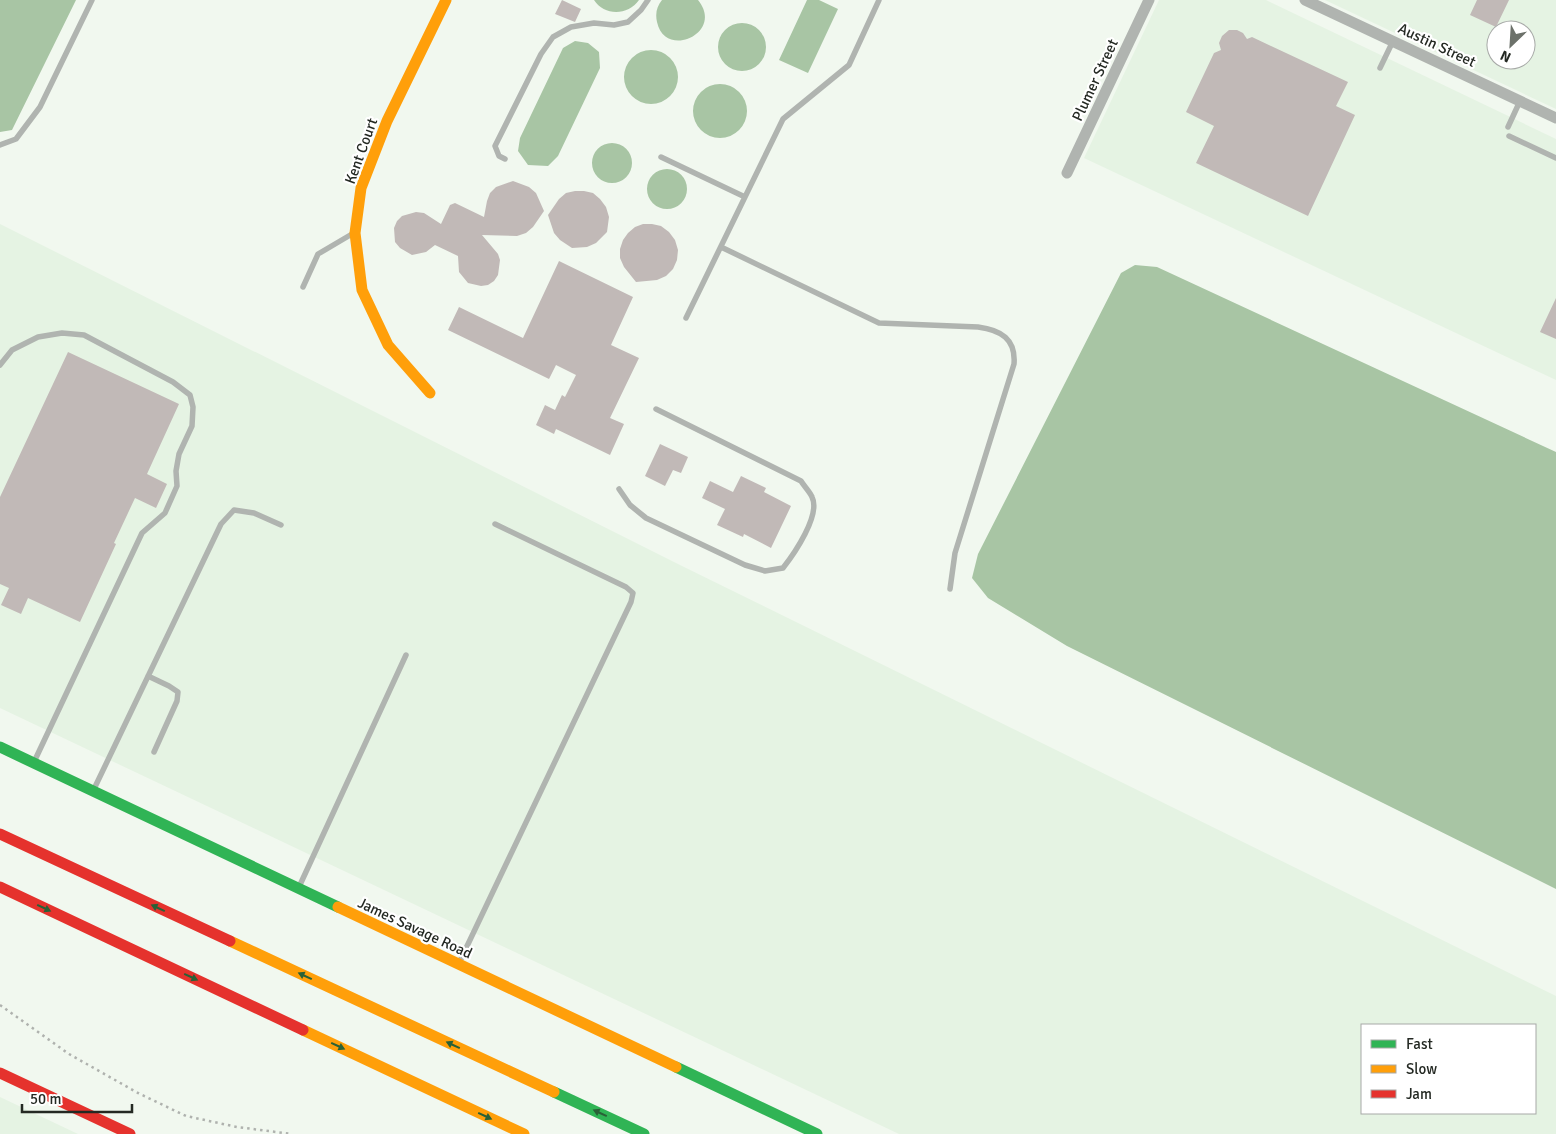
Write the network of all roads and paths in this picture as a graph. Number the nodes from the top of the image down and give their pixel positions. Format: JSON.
{"nodes":[{"id":1,"x":92,"y":0,"type":"edge"},
{"id":2,"x":446,"y":0,"type":"edge"},
{"id":3,"x":648,"y":0,"type":"edge"},
{"id":4,"x":879,"y":0,"type":"edge"},
{"id":5,"x":1149,"y":0,"type":"edge"},
{"id":6,"x":1305,"y":0,"type":"edge"},
{"id":7,"x":1393,"y":41,"type":"junction"},
{"id":8,"x":1380,"y":68,"type":"dead end"},
{"id":9,"x":1520,"y":101,"type":"junction"},
{"id":10,"x":1556,"y":118,"type":"edge"},
{"id":11,"x":1508,"y":127,"type":"dead end"},
{"id":12,"x":1509,"y":136,"type":"dead end"},
{"id":13,"x":0,"y":145,"type":"edge"},
{"id":14,"x":661,"y":157,"type":"dead end"},
{"id":15,"x":1556,"y":158,"type":"edge"},
{"id":16,"x":505,"y":159,"type":"dead end"},
{"id":17,"x":1068,"y":173,"type":"dead end"},
{"id":18,"x":745,"y":197,"type":"junction"},
{"id":19,"x":355,"y":233,"type":"junction"},
{"id":20,"x":720,"y":248,"type":"junction"},
{"id":21,"x":303,"y":287,"type":"dead end"},
{"id":22,"x":686,"y":318,"type":"dead end"},
{"id":23,"x":0,"y":365,"type":"edge"},
{"id":24,"x":430,"y":393,"type":"dead end"},
{"id":25,"x":656,"y":409,"type":"dead end"},
{"id":26,"x":619,"y":489,"type":"dead end"},
{"id":27,"x":495,"y":524,"type":"dead end"},
{"id":28,"x":281,"y":525,"type":"dead end"},
{"id":29,"x":950,"y":589,"type":"dead end"},
{"id":30,"x":406,"y":656,"type":"dead end"},
{"id":31,"x":148,"y":676,"type":"junction"},
{"id":32,"x":0,"y":747,"type":"edge"},
{"id":33,"x":154,"y":752,"type":"dead end"},
{"id":34,"x":33,"y":762,"type":"junction"},
{"id":35,"x":93,"y":791,"type":"junction"},
{"id":36,"x":0,"y":834,"type":"edge"},
{"id":37,"x":0,"y":887,"type":"edge"},
{"id":38,"x":298,"y":889,"type":"junction"},
{"id":39,"x":458,"y":965,"type":"junction"},
{"id":40,"x":0,"y":1005,"type":"edge"},
{"id":41,"x":0,"y":1073,"type":"edge"},
{"id":42,"x":130,"y":1134,"type":"edge"},
{"id":43,"x":292,"y":1134,"type":"edge"},
{"id":44,"x":524,"y":1134,"type":"edge"},
{"id":45,"x":644,"y":1134,"type":"edge"},
{"id":46,"x":817,"y":1134,"type":"edge"}],
"edges":[{"from":1,"to":13,"type":"lane"},
{"from":2,"to":19,"type":"main road","name":"Kent Court"},
{"from":3,"to":16,"type":"lane"},
{"from":4,"to":18,"type":"lane"},
{"from":5,"to":17,"type":"street","name":"Plumer Street"},
{"from":6,"to":7,"type":"street","name":"Austin Street"},
{"from":7,"to":8,"type":"lane"},
{"from":7,"to":9,"type":"street","name":"Austin Street"},
{"from":9,"to":10,"type":"street","name":"Austin Street"},
{"from":9,"to":11,"type":"lane"},
{"from":12,"to":15,"type":"lane"},
{"from":14,"to":18,"type":"lane"},
{"from":18,"to":20,"type":"lane"},
{"from":19,"to":21,"type":"lane"},
{"from":19,"to":24,"type":"main road","name":"Kent Court"},
{"from":20,"to":22,"type":"lane"},
{"from":20,"to":29,"type":"lane"},
{"from":23,"to":34,"type":"lane"},
{"from":25,"to":26,"type":"lane"},
{"from":27,"to":39,"type":"lane"},
{"from":28,"to":31,"type":"lane"},
{"from":30,"to":38,"type":"lane"},
{"from":31,"to":33,"type":"lane"},
{"from":31,"to":35,"type":"lane"},
{"from":32,"to":34,"type":"main road","name":"James Savage Road"},
{"from":34,"to":35,"type":"main road","name":"James Savage Road"},
{"from":35,"to":38,"type":"main road","name":"James Savage Road"},
{"from":45,"to":36,"type":"main road","one_way":true},
{"from":37,"to":44,"type":"main road","one_way":true},
{"from":38,"to":39,"type":"main road","name":"James Savage Road"},
{"from":39,"to":46,"type":"main road","name":"James Savage Road"},
{"from":40,"to":43,"type":"path"},
{"from":41,"to":42,"type":"main road"}]}
